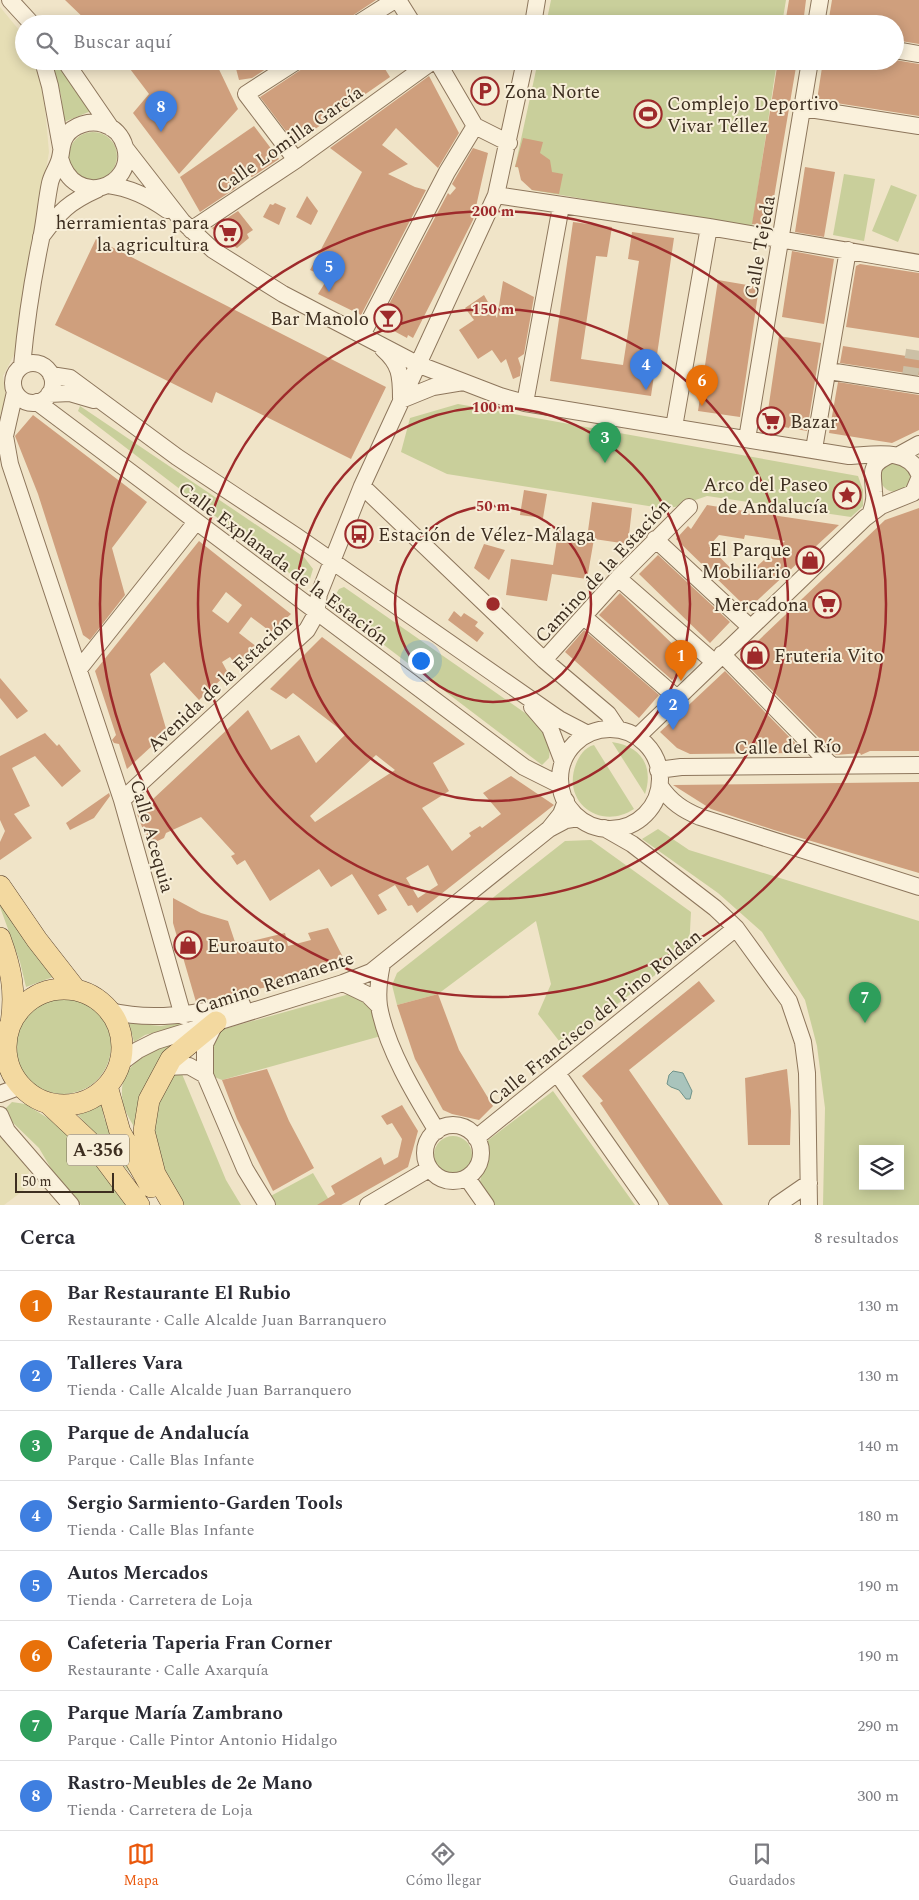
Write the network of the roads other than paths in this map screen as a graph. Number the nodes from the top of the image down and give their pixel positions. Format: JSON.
{"nodes":[{"id":1,"x":10,"y":0,"type":"edge"},
{"id":2,"x":396,"y":0,"type":"edge"},
{"id":3,"x":538,"y":0,"type":"edge"},
{"id":4,"x":820,"y":0,"type":"edge"},
{"id":5,"x":18,"y":15,"type":"edge"},
{"id":6,"x":24,"y":15,"type":"edge"},
{"id":7,"x":372,"y":15,"type":"edge"},
{"id":8,"x":407,"y":15,"type":"edge"},
{"id":9,"x":535,"y":15,"type":"edge"},
{"id":10,"x":818,"y":15,"type":"edge"},
{"id":11,"x":904,"y":52,"type":"edge"},
{"id":12,"x":919,"y":54,"type":"edge"},
{"id":13,"x":46,"y":70,"type":"edge"},
{"id":14,"x":71,"y":70,"type":"edge"},
{"id":15,"x":284,"y":70,"type":"edge"},
{"id":16,"x":422,"y":70,"type":"edge"},
{"id":17,"x":441,"y":70,"type":"edge"},
{"id":18,"x":523,"y":70,"type":"edge"},
{"id":19,"x":808,"y":70,"type":"edge"},
{"id":20,"x":802,"y":108,"type":"junction"},
{"id":21,"x":475,"y":126,"type":"junction"},
{"id":22,"x":919,"y":126,"type":"edge"},
{"id":23,"x":111,"y":128,"type":"junction"},
{"id":24,"x":509,"y":143,"type":"junction"},
{"id":25,"x":126,"y":149,"type":"junction"},
{"id":26,"x":60,"y":153,"type":"junction"},
{"id":27,"x":296,"y":160,"type":"junction"},
{"id":28,"x":103,"y":187,"type":"junction"},
{"id":29,"x":496,"y":195,"type":"junction"},
{"id":30,"x":561,"y":206,"type":"junction"},
{"id":31,"x":187,"y":226,"type":"junction"},
{"id":32,"x":709,"y":227,"type":"junction"},
{"id":33,"x":42,"y":237,"type":"junction"},
{"id":34,"x":781,"y":240,"type":"junction"},
{"id":35,"x":848,"y":250,"type":"junction"},
{"id":36,"x":919,"y":263,"type":"edge"},
{"id":37,"x":368,"y":338,"type":"junction"},
{"id":38,"x":417,"y":364,"type":"junction"},
{"id":39,"x":29,"y":365,"type":"junction"},
{"id":40,"x":829,"y":371,"type":"junction"},
{"id":41,"x":52,"y":375,"type":"junction"},
{"id":42,"x":465,"y":382,"type":"junction"},
{"id":43,"x":919,"y":385,"type":"edge"},
{"id":44,"x":16,"y":392,"type":"junction"},
{"id":45,"x":38,"y":400,"type":"junction"},
{"id":46,"x":401,"y":400,"type":"junction"},
{"id":47,"x":525,"y":403,"type":"junction"},
{"id":48,"x":108,"y":407,"type":"junction"},
{"id":49,"x":8,"y":425,"type":"junction"},
{"id":50,"x":674,"y":427,"type":"junction"},
{"id":51,"x":747,"y":439,"type":"junction"},
{"id":52,"x":919,"y":444,"type":"edge"},
{"id":53,"x":814,"y":449,"type":"junction"},
{"id":54,"x":894,"y":455,"type":"junction"},
{"id":55,"x":849,"y":456,"type":"junction"},
{"id":56,"x":919,"y":474,"type":"edge"},
{"id":57,"x":873,"y":485,"type":"junction"},
{"id":58,"x":918,"y":485,"type":"edge"},
{"id":59,"x":362,"y":486,"type":"junction"},
{"id":60,"x":891,"y":502,"type":"junction"},
{"id":61,"x":689,"y":507,"type":"dead end"},
{"id":62,"x":872,"y":512,"type":"junction"},
{"id":63,"x":196,"y":522,"type":"junction"},
{"id":64,"x":655,"y":540,"type":"junction"},
{"id":65,"x":332,"y":560,"type":"junction"},
{"id":66,"x":618,"y":578,"type":"junction"},
{"id":67,"x":316,"y":614,"type":"junction"},
{"id":68,"x":584,"y":617,"type":"junction"},
{"id":69,"x":750,"y":627,"type":"junction"},
{"id":70,"x":718,"y":658,"type":"junction"},
{"id":71,"x":544,"y":660,"type":"junction"},
{"id":72,"x":79,"y":669,"type":"junction"},
{"id":73,"x":518,"y":690,"type":"junction"},
{"id":74,"x":677,"y":698,"type":"junction"},
{"id":75,"x":618,"y":729,"type":"junction"},
{"id":76,"x":588,"y":734,"type":"junction"},
{"id":77,"x":637,"y":737,"type":"junction"},
{"id":78,"x":563,"y":762,"type":"junction"},
{"id":79,"x":919,"y":765,"type":"edge"},
{"id":80,"x":832,"y":766,"type":"junction"},
{"id":81,"x":658,"y":770,"type":"junction"},
{"id":82,"x":560,"y":785,"type":"junction"},
{"id":83,"x":660,"y":786,"type":"junction"},
{"id":84,"x":122,"y":800,"type":"junction"},
{"id":85,"x":566,"y":801,"type":"junction"},
{"id":86,"x":579,"y":818,"type":"junction"},
{"id":87,"x":604,"y":828,"type":"junction"},
{"id":88,"x":549,"y":829,"type":"junction"},
{"id":89,"x":0,"y":886,"type":"edge"},
{"id":90,"x":919,"y":887,"type":"edge"},
{"id":91,"x":736,"y":928,"type":"junction"},
{"id":92,"x":0,"y":938,"type":"edge"},
{"id":93,"x":382,"y":964,"type":"junction"},
{"id":94,"x":337,"y":985,"type":"junction"},
{"id":95,"x":76,"y":990,"type":"junction"},
{"id":96,"x":379,"y":1006,"type":"junction"},
{"id":97,"x":110,"y":1011,"type":"junction"},
{"id":98,"x":183,"y":1016,"type":"junction"},
{"id":99,"x":216,"y":1022,"type":"junction"},
{"id":100,"x":10,"y":1023,"type":"junction"},
{"id":101,"x":119,"y":1064,"type":"junction"},
{"id":102,"x":166,"y":1067,"type":"junction"},
{"id":103,"x":557,"y":1073,"type":"junction"},
{"id":104,"x":205,"y":1074,"type":"junction"},
{"id":105,"x":21,"y":1086,"type":"junction"},
{"id":106,"x":107,"y":1086,"type":"junction"},
{"id":107,"x":0,"y":1094,"type":"edge"},
{"id":108,"x":48,"y":1103,"type":"junction"},
{"id":109,"x":0,"y":1115,"type":"edge"},
{"id":110,"x":437,"y":1131,"type":"junction"},
{"id":111,"x":476,"y":1138,"type":"junction"},
{"id":112,"x":429,"y":1168,"type":"junction"},
{"id":113,"x":467,"y":1178,"type":"junction"},
{"id":114,"x":809,"y":1183,"type":"junction"},
{"id":115,"x":71,"y":1205,"type":"edge"},
{"id":116,"x":139,"y":1205,"type":"edge"},
{"id":117,"x":160,"y":1205,"type":"edge"},
{"id":118,"x":173,"y":1205,"type":"edge"},
{"id":119,"x":267,"y":1205,"type":"edge"},
{"id":120,"x":368,"y":1205,"type":"edge"},
{"id":121,"x":486,"y":1205,"type":"edge"},
{"id":122,"x":650,"y":1205,"type":"edge"},
{"id":123,"x":777,"y":1205,"type":"edge"},
{"id":124,"x":809,"y":1205,"type":"edge"}],
"edges":[{"from":1,"to":5,"type":"street"},
{"from":1,"to":6,"type":"street"},
{"from":2,"to":7,"type":"street"},
{"from":2,"to":8,"type":"street"},
{"from":3,"to":9,"type":"street"},
{"from":4,"to":10,"type":"street"},
{"from":11,"to":12,"type":"street"},
{"from":13,"to":26,"type":"street"},
{"from":14,"to":23,"type":"street"},
{"from":15,"to":27,"type":"street"},
{"from":16,"to":27,"type":"street","name":"Calle Lomilla García"},
{"from":17,"to":21,"type":"street"},
{"from":18,"to":24,"type":"street"},
{"from":19,"to":20,"type":"street","name":"Calle Tejeda"},
{"from":20,"to":22,"type":"street"},
{"from":20,"to":34,"type":"street","name":"Calle Tejeda"},
{"from":21,"to":24,"type":"street"},
{"from":21,"to":37,"type":"street"},
{"from":23,"to":25,"type":"street"},
{"from":23,"to":26,"type":"street"},
{"from":24,"to":29,"type":"street"},
{"from":25,"to":28,"type":"street"},
{"from":25,"to":31,"type":"street"},
{"from":26,"to":28,"type":"street"},
{"from":26,"to":33,"type":"street"},
{"from":27,"to":31,"type":"street","name":"Calle Lomilla García"},
{"from":28,"to":31,"type":"street"},
{"from":28,"to":33,"type":"street"},
{"from":29,"to":30,"type":"street"},
{"from":29,"to":38,"type":"street"},
{"from":30,"to":32,"type":"street"},
{"from":30,"to":47,"type":"street"},
{"from":31,"to":37,"type":"street"},
{"from":32,"to":34,"type":"street"},
{"from":32,"to":50,"type":"street"},
{"from":33,"to":39,"type":"street"},
{"from":34,"to":35,"type":"street"},
{"from":34,"to":51,"type":"street","name":"Calle Tejeda"},
{"from":35,"to":36,"type":"street"},
{"from":35,"to":40,"type":"street"},
{"from":37,"to":38,"type":"street"},
{"from":37,"to":46,"type":"street"},
{"from":38,"to":42,"type":"street"},
{"from":38,"to":46,"type":"street"},
{"from":39,"to":41,"type":"street"},
{"from":39,"to":44,"type":"street"},
{"from":40,"to":43,"type":"street"},
{"from":40,"to":53,"type":"street"},
{"from":41,"to":45,"type":"street"},
{"from":41,"to":48,"type":"street","name":"Calle Explanada de la Estación"},
{"from":42,"to":46,"type":"street"},
{"from":42,"to":47,"type":"street"},
{"from":44,"to":45,"type":"street"},
{"from":44,"to":49,"type":"street","name":"Calle Acequia"},
{"from":45,"to":48,"type":"street","name":"Calle Explanada de la Estación"},
{"from":45,"to":49,"type":"street"},
{"from":45,"to":63,"type":"street","name":"Calle Explanada de la Estación"},
{"from":46,"to":59,"type":"street"},
{"from":47,"to":50,"type":"street"},
{"from":48,"to":65,"type":"street","name":"Calle Explanada de la Estación"},
{"from":49,"to":72,"type":"street","name":"Calle Acequia"},
{"from":50,"to":51,"type":"street"},
{"from":51,"to":53,"type":"street"},
{"from":52,"to":54,"type":"street"},
{"from":53,"to":55,"type":"street"},
{"from":54,"to":55,"type":"street"},
{"from":54,"to":56,"type":"street"},
{"from":54,"to":57,"type":"street"},
{"from":55,"to":57,"type":"street"},
{"from":57,"to":60,"type":"street"},
{"from":57,"to":62,"type":"street"},
{"from":58,"to":60,"type":"street"},
{"from":59,"to":65,"type":"street"},
{"from":59,"to":71,"type":"street"},
{"from":60,"to":62,"type":"street"},
{"from":61,"to":64,"type":"street","name":"Camino de la Estación"},
{"from":62,"to":69,"type":"street"},
{"from":63,"to":67,"type":"street","name":"Calle Explanada de la Estación"},
{"from":63,"to":72,"type":"street"},
{"from":64,"to":66,"type":"street","name":"Camino de la Estación"},
{"from":64,"to":69,"type":"street"},
{"from":65,"to":67,"type":"street"},
{"from":65,"to":73,"type":"street","name":"Calle Explanada de la Estación"},
{"from":66,"to":68,"type":"street","name":"Camino de la Estación"},
{"from":66,"to":70,"type":"street"},
{"from":67,"to":82,"type":"street","name":"Calle Explanada de la Estación"},
{"from":67,"to":84,"type":"street","name":"Avenida de la Estación"},
{"from":68,"to":71,"type":"street","name":"Camino de la Estación"},
{"from":68,"to":74,"type":"street"},
{"from":69,"to":70,"type":"street"},
{"from":70,"to":74,"type":"street"},
{"from":70,"to":80,"type":"street"},
{"from":71,"to":75,"type":"street"},
{"from":72,"to":84,"type":"street","name":"Calle Acequia"},
{"from":73,"to":76,"type":"street"},
{"from":73,"to":78,"type":"street"},
{"from":74,"to":77,"type":"street"},
{"from":75,"to":76,"type":"street"},
{"from":75,"to":77,"type":"street"},
{"from":76,"to":78,"type":"street"},
{"from":77,"to":81,"type":"street"},
{"from":78,"to":82,"type":"street"},
{"from":79,"to":80,"type":"street","name":"Calle del Río"},
{"from":80,"to":81,"type":"street","name":"Calle del Río"},
{"from":81,"to":83,"type":"street"},
{"from":82,"to":85,"type":"street"},
{"from":83,"to":87,"type":"street"},
{"from":83,"to":90,"type":"street"},
{"from":84,"to":98,"type":"street","name":"Calle Acequia"},
{"from":85,"to":86,"type":"street"},
{"from":85,"to":88,"type":"street","name":"Camino Remanente"},
{"from":86,"to":87,"type":"street"},
{"from":86,"to":88,"type":"street","name":"Camino Remanente"},
{"from":87,"to":91,"type":"street"},
{"from":88,"to":93,"type":"street","name":"Camino Remanente"},
{"from":89,"to":95,"type":"main road","number":"A-356"},
{"from":91,"to":103,"type":"street","name":"Calle Francisco del Pino Roldan"},
{"from":91,"to":114,"type":"street"},
{"from":92,"to":100,"type":"main road","number":"A-356"},
{"from":93,"to":94,"type":"street","name":"Camino Remanente"},
{"from":93,"to":96,"type":"street"},
{"from":94,"to":96,"type":"street"},
{"from":94,"to":98,"type":"street"},
{"from":94,"to":99,"type":"street","name":"Camino Remanente"},
{"from":95,"to":97,"type":"main road","number":"A-356"},
{"from":95,"to":100,"type":"main road","number":"A-356"},
{"from":96,"to":110,"type":"street"},
{"from":97,"to":98,"type":"street"},
{"from":97,"to":101,"type":"main road"},
{"from":99,"to":101,"type":"street","name":"Camino Remanente"},
{"from":99,"to":102,"type":"main road"},
{"from":99,"to":104,"type":"street"},
{"from":100,"to":105,"type":"main road","number":"A-356"},
{"from":101,"to":106,"type":"main road"},
{"from":102,"to":104,"type":"street"},
{"from":102,"to":118,"type":"main road"},
{"from":103,"to":111,"type":"street","name":"Calle Francisco del Pino Roldan"},
{"from":103,"to":122,"type":"street"},
{"from":104,"to":119,"type":"street"},
{"from":105,"to":107,"type":"street"},
{"from":105,"to":108,"type":"main road","number":"A-356"},
{"from":106,"to":108,"type":"main road"},
{"from":106,"to":117,"type":"main road","number":"A-356"},
{"from":108,"to":116,"type":"main road","number":"A-356"},
{"from":109,"to":115,"type":"street"},
{"from":110,"to":111,"type":"street"},
{"from":110,"to":112,"type":"street"},
{"from":111,"to":113,"type":"street"},
{"from":112,"to":113,"type":"street"},
{"from":112,"to":120,"type":"street"},
{"from":113,"to":121,"type":"street"},
{"from":114,"to":123,"type":"street"},
{"from":114,"to":124,"type":"street"}]}
